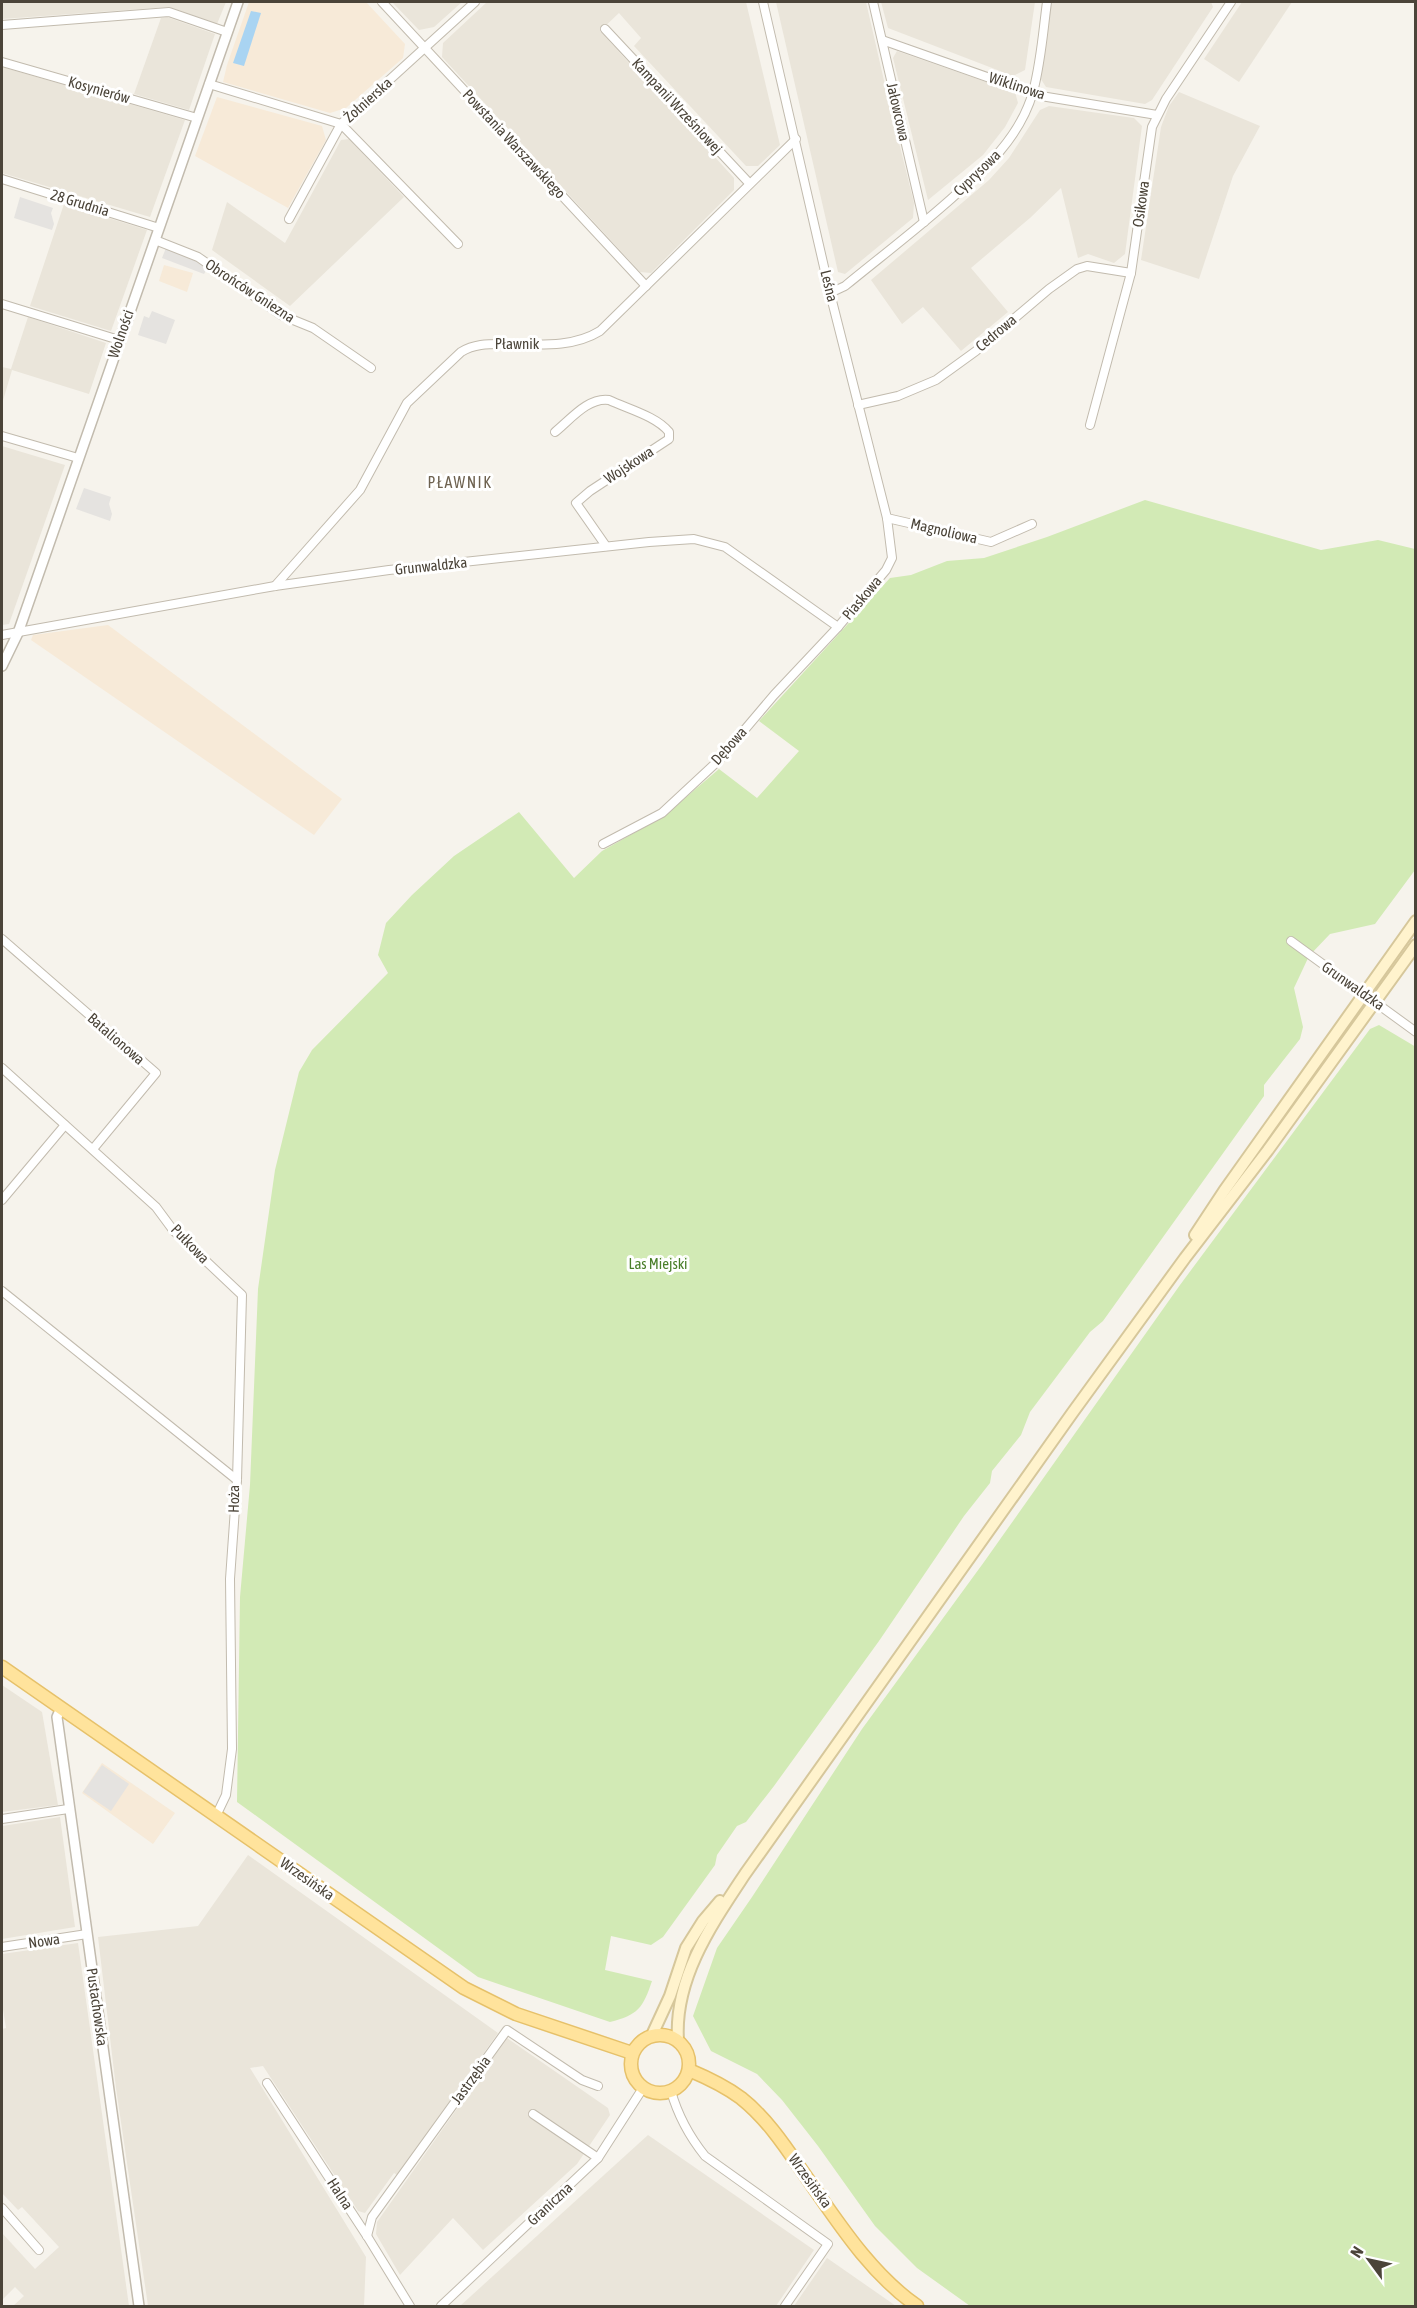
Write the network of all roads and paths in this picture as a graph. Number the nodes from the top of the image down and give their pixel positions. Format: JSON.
{"nodes":[{"id":1,"x":238,"y":2,"type":"edge"},
{"id":2,"x":382,"y":2,"type":"edge"},
{"id":3,"x":475,"y":2,"type":"edge"},
{"id":4,"x":763,"y":2,"type":"edge"},
{"id":5,"x":873,"y":2,"type":"edge"},
{"id":6,"x":1047,"y":2,"type":"edge"},
{"id":7,"x":1231,"y":2,"type":"edge"},
{"id":8,"x":2,"y":26,"type":"edge"},
{"id":9,"x":605,"y":29,"type":"dead end"},
{"id":10,"x":227,"y":32,"type":"junction"},
{"id":11,"x":882,"y":39,"type":"junction"},
{"id":12,"x":426,"y":48,"type":"junction"},
{"id":13,"x":2,"y":62,"type":"edge"},
{"id":14,"x":209,"y":84,"type":"junction"},
{"id":15,"x":1033,"y":93,"type":"junction"},
{"id":16,"x":1157,"y":115,"type":"junction"},
{"id":17,"x":197,"y":118,"type":"junction"},
{"id":18,"x":341,"y":124,"type":"junction"},
{"id":19,"x":796,"y":139,"type":"junction"},
{"id":20,"x":2,"y":179,"type":"edge"},
{"id":21,"x":748,"y":183,"type":"junction"},
{"id":22,"x":290,"y":219,"type":"dead end"},
{"id":23,"x":924,"y":222,"type":"junction"},
{"id":24,"x":159,"y":228,"type":"junction"},
{"id":25,"x":155,"y":240,"type":"junction"},
{"id":26,"x":458,"y":244,"type":"dead end"},
{"id":27,"x":1131,"y":273,"type":"junction"},
{"id":28,"x":646,"y":286,"type":"junction"},
{"id":29,"x":830,"y":293,"type":"junction"},
{"id":30,"x":2,"y":304,"type":"edge"},
{"id":31,"x":119,"y":340,"type":"junction"},
{"id":32,"x":371,"y":368,"type":"dead end"},
{"id":33,"x":858,"y":405,"type":"junction"},
{"id":34,"x":1090,"y":425,"type":"dead end"},
{"id":35,"x":555,"y":432,"type":"dead end"},
{"id":36,"x":2,"y":436,"type":"edge"},
{"id":37,"x":78,"y":459,"type":"junction"},
{"id":38,"x":887,"y":518,"type":"junction"},
{"id":39,"x":1032,"y":524,"type":"dead end"},
{"id":40,"x":606,"y":546,"type":"junction"},
{"id":41,"x":886,"y":570,"type":"joint"},
{"id":42,"x":275,"y":586,"type":"junction"},
{"id":43,"x":838,"y":627,"type":"junction"},
{"id":44,"x":18,"y":633,"type":"junction"},
{"id":45,"x":2,"y":635,"type":"edge"},
{"id":46,"x":2,"y":666,"type":"edge"},
{"id":47,"x":603,"y":844,"type":"dead end"},
{"id":48,"x":1416,"y":921,"type":"edge"},
{"id":49,"x":2,"y":939,"type":"edge"},
{"id":50,"x":1291,"y":941,"type":"dead end"},
{"id":51,"x":1416,"y":945,"type":"edge"},
{"id":52,"x":1364,"y":994,"type":"junction"},
{"id":53,"x":1375,"y":1000,"type":"junction"},
{"id":54,"x":1416,"y":1032,"type":"edge"},
{"id":55,"x":2,"y":1068,"type":"edge"},
{"id":56,"x":64,"y":1125,"type":"junction"},
{"id":57,"x":93,"y":1149,"type":"junction"},
{"id":58,"x":2,"y":1200,"type":"edge"},
{"id":59,"x":2,"y":1291,"type":"edge"},
{"id":60,"x":1159,"y":1294,"type":"junction"},
{"id":61,"x":237,"y":1480,"type":"junction"},
{"id":62,"x":2,"y":1667,"type":"edge"},
{"id":63,"x":61,"y":1708,"type":"junction"},
{"id":64,"x":68,"y":1809,"type":"junction"},
{"id":65,"x":216,"y":1816,"type":"junction"},
{"id":66,"x":2,"y":1818,"type":"edge"},
{"id":67,"x":745,"y":1874,"type":"junction"},
{"id":68,"x":87,"y":1934,"type":"junction"},
{"id":69,"x":2,"y":1947,"type":"edge"},
{"id":70,"x":652,"y":2035,"type":"junction"},
{"id":71,"x":678,"y":2040,"type":"junction"},
{"id":72,"x":632,"y":2054,"type":"junction"},
{"id":73,"x":689,"y":2070,"type":"junction"},
{"id":74,"x":267,"y":2083,"type":"dead end"},
{"id":75,"x":598,"y":2086,"type":"dead end"},
{"id":76,"x":643,"y":2088,"type":"junction"},
{"id":77,"x":672,"y":2091,"type":"junction"},
{"id":78,"x":533,"y":2114,"type":"dead end"},
{"id":79,"x":598,"y":2158,"type":"junction"},
{"id":80,"x":2,"y":2208,"type":"edge"},
{"id":81,"x":372,"y":2217,"type":"junction"},
{"id":82,"x":355,"y":2218,"type":"junction"},
{"id":83,"x":367,"y":2236,"type":"junction"},
{"id":84,"x":39,"y":2250,"type":"dead end"},
{"id":85,"x":139,"y":2307,"type":"edge"},
{"id":86,"x":410,"y":2307,"type":"edge"},
{"id":87,"x":441,"y":2307,"type":"edge"},
{"id":88,"x":785,"y":2307,"type":"edge"},
{"id":89,"x":917,"y":2307,"type":"edge"}],
"edges":[{"from":1,"to":10,"type":"street","name":"Wolności"},
{"from":2,"to":12,"type":"street","name":"Powstania Warszawskiego"},
{"from":3,"to":12,"type":"street","name":"Żołnierska"},
{"from":4,"to":19,"type":"street","name":"Leśna"},
{"from":5,"to":11,"type":"street","name":"Jałowcowa"},
{"from":6,"to":15,"type":"street","name":"Cyprysowa"},
{"from":7,"to":16,"type":"street","name":"Osikowa"},
{"from":8,"to":10,"type":"street"},
{"from":9,"to":21,"type":"street","name":"Kampanii Wrześniowej"},
{"from":10,"to":14,"type":"street","name":"Wolności"},
{"from":11,"to":15,"type":"street","name":"Wiklinowa"},
{"from":11,"to":23,"type":"street","name":"Jałowcowa"},
{"from":12,"to":18,"type":"street","name":"Żołnierska"},
{"from":12,"to":28,"type":"street","name":"Powstania Warszawskiego"},
{"from":13,"to":17,"type":"street","name":"Kosynierów"},
{"from":14,"to":17,"type":"street","name":"Wolności"},
{"from":14,"to":18,"type":"street"},
{"from":15,"to":16,"type":"street","name":"Wiklinowa"},
{"from":15,"to":23,"type":"street","name":"Cyprysowa"},
{"from":16,"to":27,"type":"street","name":"Osikowa"},
{"from":17,"to":24,"type":"street","name":"Wolności"},
{"from":18,"to":22,"type":"street","name":"Żołnierska"},
{"from":18,"to":26,"type":"street"},
{"from":19,"to":21,"type":"street","name":"Pławnik"},
{"from":19,"to":29,"type":"street","name":"Leśna"},
{"from":20,"to":24,"type":"street","name":"28 Grudnia"},
{"from":21,"to":28,"type":"street","name":"Pławnik"},
{"from":23,"to":29,"type":"street","name":"Cyprysowa"},
{"from":24,"to":25,"type":"street","name":"Wolności"},
{"from":25,"to":31,"type":"street","name":"Wolności"},
{"from":25,"to":32,"type":"street","name":"Obrońców Gniezna"},
{"from":27,"to":33,"type":"street","name":"Cedrowa"},
{"from":27,"to":34,"type":"street","name":"Osikowa"},
{"from":28,"to":42,"type":"street","name":"Pławnik"},
{"from":29,"to":33,"type":"street","name":"Leśna"},
{"from":30,"to":31,"type":"street"},
{"from":31,"to":37,"type":"street","name":"Wolności"},
{"from":33,"to":38,"type":"street","name":"Leśna"},
{"from":35,"to":40,"type":"street","name":"Wojskowa"},
{"from":36,"to":37,"type":"street"},
{"from":37,"to":44,"type":"street","name":"Wolności"},
{"from":38,"to":39,"type":"street","name":"Magnoliowa"},
{"from":38,"to":41,"type":"street","name":"Leśna"},
{"from":40,"to":42,"type":"street","name":"Grunwaldzka"},
{"from":40,"to":43,"type":"street","name":"Grunwaldzka"},
{"from":41,"to":43,"type":"street","name":"Piaskowa"},
{"from":42,"to":44,"type":"street","name":"Grunwaldzka"},
{"from":43,"to":47,"type":"street","name":"Dębowa"},
{"from":44,"to":45,"type":"street","name":"Grunwaldzka"},
{"from":44,"to":46,"type":"street","name":"Wolności"},
{"from":48,"to":52,"type":"main road"},
{"from":49,"to":57,"type":"street","name":"Batalionowa"},
{"from":50,"to":52,"type":"street","name":"Grunwaldzka"},
{"from":51,"to":53,"type":"main road"},
{"from":52,"to":53,"type":"street","name":"Grunwaldzka"},
{"from":52,"to":60,"type":"main road"},
{"from":53,"to":54,"type":"street","name":"Grunwaldzka"},
{"from":53,"to":60,"type":"main road"},
{"from":55,"to":56,"type":"street","name":"Pułkowa"},
{"from":56,"to":57,"type":"street","name":"Pułkowa"},
{"from":56,"to":58,"type":"street"},
{"from":57,"to":61,"type":"street","name":"Pułkowa"},
{"from":59,"to":61,"type":"street","name":"Hoża"},
{"from":60,"to":67,"type":"main road"},
{"from":61,"to":65,"type":"street","name":"Hoża"},
{"from":62,"to":63,"type":"main road","name":"Wrzesińska"},
{"from":63,"to":64,"type":"street","name":"Pustachowska"},
{"from":63,"to":65,"type":"main road","name":"Wrzesińska"},
{"from":64,"to":66,"type":"street"},
{"from":64,"to":68,"type":"street","name":"Pustachowska"},
{"from":65,"to":72,"type":"main road","name":"Wrzesińska"},
{"from":67,"to":70,"type":"main road"},
{"from":67,"to":71,"type":"main road"},
{"from":68,"to":69,"type":"street","name":"Nowa"},
{"from":68,"to":85,"type":"street","name":"Pustachowska"},
{"from":70,"to":71,"type":"main road"},
{"from":70,"to":72,"type":"main road"},
{"from":71,"to":73,"type":"main road"},
{"from":72,"to":76,"type":"main road"},
{"from":73,"to":77,"type":"main road"},
{"from":73,"to":89,"type":"main road","name":"Wrzesińska"},
{"from":74,"to":82,"type":"street","name":"Halna"},
{"from":75,"to":81,"type":"street","name":"Jastrzębia"},
{"from":76,"to":77,"type":"main road"},
{"from":76,"to":79,"type":"street","name":"Graniczna"},
{"from":77,"to":88,"type":"street"},
{"from":78,"to":79,"type":"street"},
{"from":79,"to":87,"type":"street","name":"Graniczna"},
{"from":80,"to":84,"type":"street"},
{"from":81,"to":82,"type":"street"},
{"from":81,"to":83,"type":"street","name":"Jastrzębia"},
{"from":82,"to":83,"type":"street","name":"Halna"},
{"from":83,"to":86,"type":"street","name":"Halna"}]}
